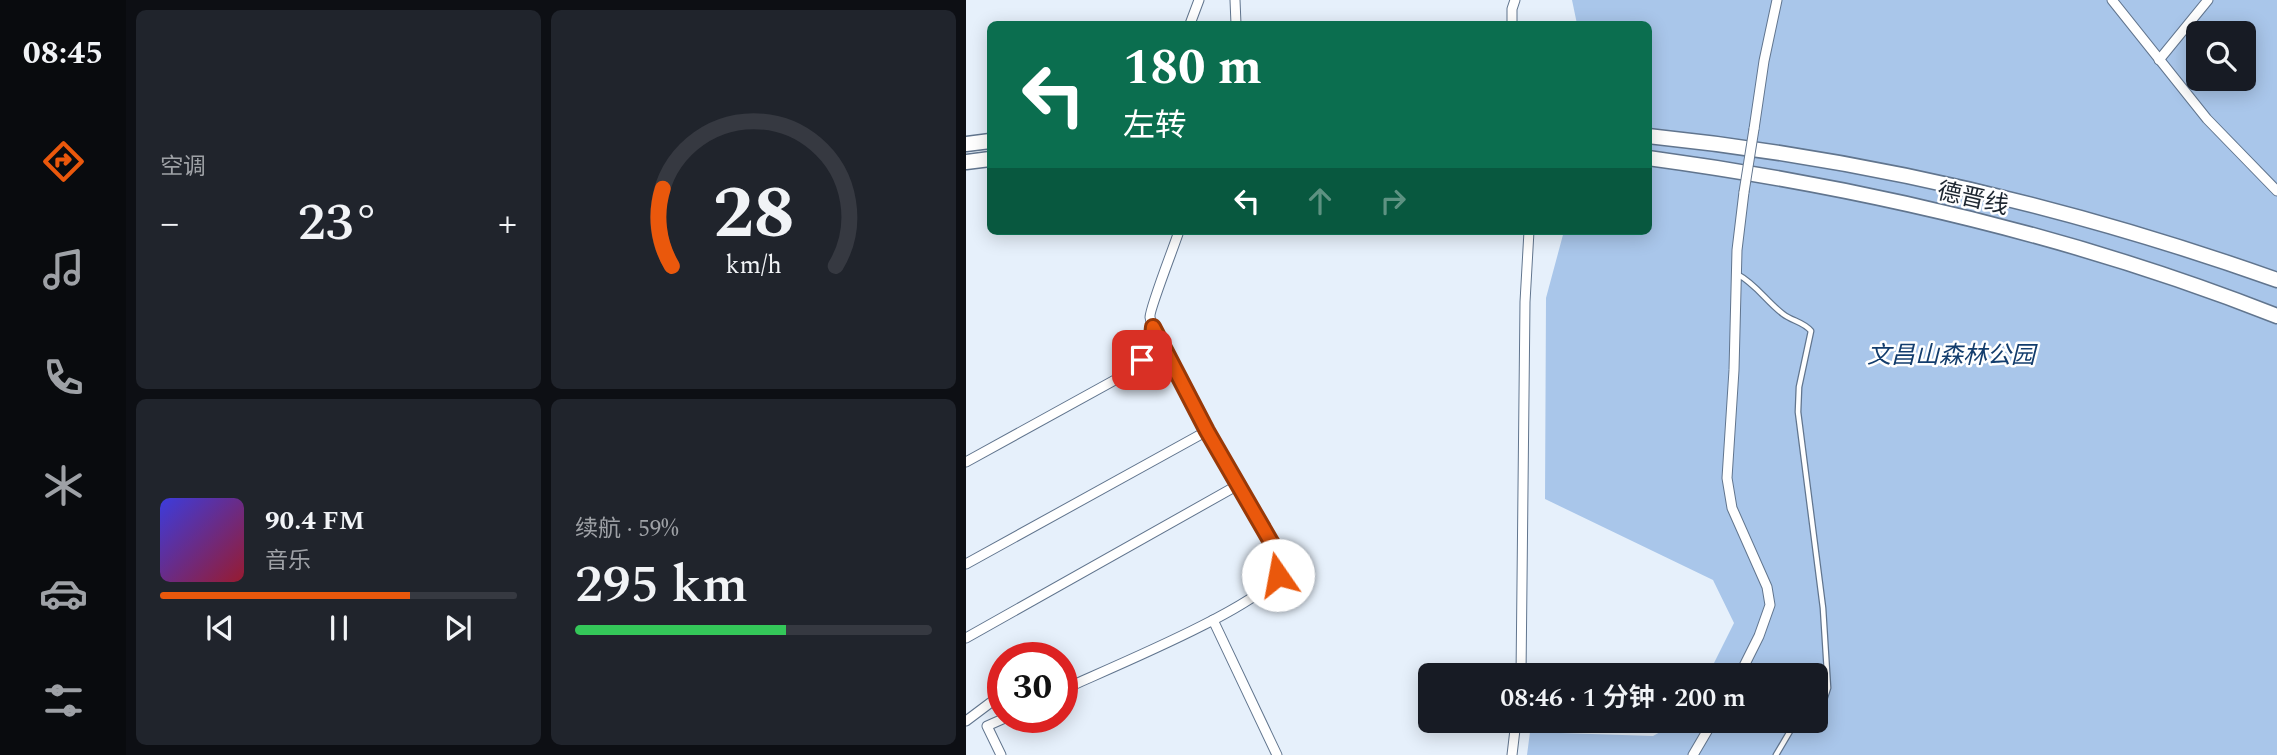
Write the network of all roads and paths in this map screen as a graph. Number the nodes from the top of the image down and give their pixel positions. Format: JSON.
{"nodes":[{"id":1,"x":1199,"y":0,"type":"edge"},
{"id":2,"x":1235,"y":0,"type":"edge"},
{"id":3,"x":1515,"y":0,"type":"edge"},
{"id":4,"x":1777,"y":0,"type":"edge"},
{"id":5,"x":2112,"y":0,"type":"edge"},
{"id":6,"x":2208,"y":0,"type":"edge"},
{"id":7,"x":1191,"y":21,"type":"edge"},
{"id":8,"x":1236,"y":21,"type":"edge"},
{"id":9,"x":1512,"y":21,"type":"edge"},
{"id":10,"x":2159,"y":60,"type":"junction"},
{"id":11,"x":1652,"y":136,"type":"edge"},
{"id":12,"x":987,"y":141,"type":"edge"},
{"id":13,"x":966,"y":144,"type":"edge"},
{"id":14,"x":987,"y":159,"type":"edge"},
{"id":15,"x":1652,"y":159,"type":"edge"},
{"id":16,"x":966,"y":162,"type":"edge"},
{"id":17,"x":2277,"y":191,"type":"edge"},
{"id":18,"x":1178,"y":235,"type":"edge"},
{"id":19,"x":1529,"y":235,"type":"edge"},
{"id":20,"x":1736,"y":273,"type":"junction"},
{"id":21,"x":2277,"y":280,"type":"edge"},
{"id":22,"x":2277,"y":316,"type":"edge"},
{"id":23,"x":1153,"y":327,"type":"junction"},
{"id":24,"x":1207,"y":431,"type":"junction"},
{"id":25,"x":966,"y":462,"type":"edge"},
{"id":26,"x":1238,"y":485,"type":"junction"},
{"id":27,"x":966,"y":564,"type":"edge"},
{"id":28,"x":1213,"y":620,"type":"junction"},
{"id":29,"x":966,"y":638,"type":"edge"},
{"id":30,"x":1521,"y":663,"type":"edge"},
{"id":31,"x":1746,"y":663,"type":"edge"},
{"id":32,"x":1826,"y":663,"type":"edge"},
{"id":33,"x":1078,"y":683,"type":"edge"},
{"id":34,"x":987,"y":705,"type":"edge"},
{"id":35,"x":966,"y":721,"type":"edge"},
{"id":36,"x":990,"y":733,"type":"edge"},
{"id":37,"x":1515,"y":733,"type":"edge"},
{"id":38,"x":1706,"y":733,"type":"edge"},
{"id":39,"x":1789,"y":733,"type":"edge"},
{"id":40,"x":1001,"y":755,"type":"edge"},
{"id":41,"x":1278,"y":755,"type":"edge"},
{"id":42,"x":1512,"y":755,"type":"edge"},
{"id":43,"x":1693,"y":755,"type":"edge"},
{"id":44,"x":1776,"y":755,"type":"edge"}],
"edges":[{"from":1,"to":7,"type":"street"},
{"from":2,"to":8,"type":"street"},
{"from":3,"to":9,"type":"street"},
{"from":4,"to":20,"type":"street","bridge":true},
{"from":5,"to":10,"type":"street"},
{"from":6,"to":10,"type":"street"},
{"from":10,"to":17,"type":"street"},
{"from":11,"to":21,"type":"highway","name":"德晋线"},
{"from":12,"to":13,"type":"highway"},
{"from":14,"to":16,"type":"highway"},
{"from":15,"to":22,"type":"highway","name":"德晋线"},
{"from":18,"to":23,"type":"street"},
{"from":19,"to":30,"type":"street"},
{"from":20,"to":31,"type":"street"},
{"from":20,"to":32,"type":"lane"},
{"from":23,"to":24,"type":"street"},
{"from":23,"to":25,"type":"street"},
{"from":24,"to":26,"type":"street"},
{"from":24,"to":27,"type":"street"},
{"from":26,"to":28,"type":"street"},
{"from":26,"to":29,"type":"street"},
{"from":28,"to":33,"type":"street"},
{"from":28,"to":41,"type":"street"},
{"from":34,"to":35,"type":"street"},
{"from":36,"to":40,"type":"street"},
{"from":37,"to":42,"type":"street"},
{"from":38,"to":43,"type":"street"},
{"from":39,"to":44,"type":"lane"}]}
